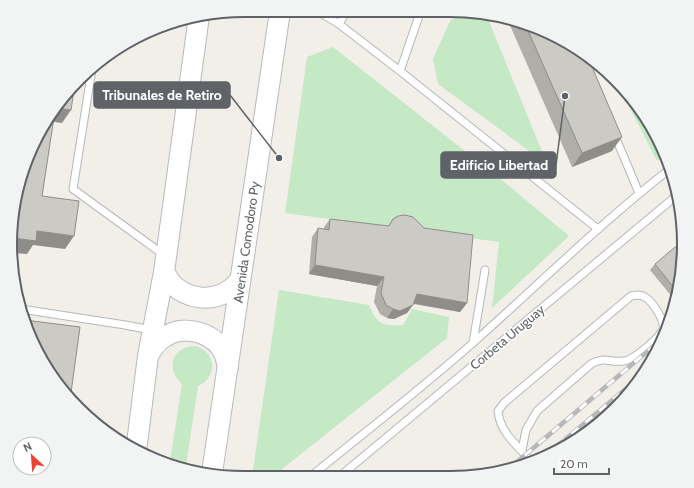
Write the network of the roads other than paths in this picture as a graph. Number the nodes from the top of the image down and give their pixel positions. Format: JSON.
{"nodes":[{"id":1,"x":279,"y":17,"type":"edge"},
{"id":2,"x":327,"y":17,"type":"edge"},
{"id":3,"x":343,"y":17,"type":"edge"},
{"id":4,"x":419,"y":17,"type":"edge"},
{"id":5,"x":198,"y":21,"type":"edge"},
{"id":6,"x":339,"y":24,"type":"junction"},
{"id":7,"x":590,"y":65,"type":"edge"},
{"id":8,"x":400,"y":71,"type":"junction"},
{"id":9,"x":588,"y":71,"type":"edge"},
{"id":10,"x":91,"y":76,"type":"edge"},
{"id":11,"x":612,"y":128,"type":"edge"},
{"id":12,"x":665,"y":172,"type":"edge"},
{"id":13,"x":639,"y":193,"type":"junction"},
{"id":14,"x":673,"y":199,"type":"edge"},
{"id":15,"x":598,"y":228,"type":"junction"},
{"id":16,"x":165,"y":264,"type":"junction"},
{"id":17,"x":485,"y":270,"type":"dead end"},
{"id":18,"x":240,"y":281,"type":"junction"},
{"id":19,"x":27,"y":310,"type":"edge"},
{"id":20,"x":663,"y":322,"type":"edge"},
{"id":21,"x":154,"y":331,"type":"junction"},
{"id":22,"x":658,"y":336,"type":"edge"},
{"id":23,"x":473,"y":343,"type":"junction"},
{"id":24,"x":148,"y":356,"type":"junction"},
{"id":25,"x":228,"y":367,"type":"junction"},
{"id":26,"x":143,"y":398,"type":"junction"},
{"id":27,"x":130,"y":441,"type":"edge"},
{"id":28,"x":137,"y":444,"type":"edge"},
{"id":29,"x":522,"y":450,"type":"junction"},
{"id":30,"x":528,"y":457,"type":"edge"},
{"id":31,"x":213,"y":469,"type":"edge"},
{"id":32,"x":317,"y":471,"type":"edge"},
{"id":33,"x":346,"y":471,"type":"edge"}],
"edges":[{"from":1,"to":18,"type":"main road","name":"Avenida Comodoro Py"},
{"from":2,"to":6,"type":"lane"},
{"from":3,"to":6,"type":"lane"},
{"from":4,"to":8,"type":"lane"},
{"from":5,"to":16,"type":"main road"},
{"from":6,"to":8,"type":"lane"},
{"from":7,"to":9,"type":"lane"},
{"from":8,"to":15,"type":"lane"},
{"from":10,"to":16,"type":"lane"},
{"from":11,"to":13,"type":"lane"},
{"from":12,"to":13,"type":"lane"},
{"from":13,"to":15,"type":"lane"},
{"from":14,"to":33,"type":"lane","name":"Corbeta Uruguay"},
{"from":15,"to":23,"type":"lane"},
{"from":16,"to":18,"type":"main road"},
{"from":16,"to":21,"type":"main road"},
{"from":17,"to":23,"type":"lane"},
{"from":18,"to":25,"type":"main road","name":"Avenida Comodoro Py"},
{"from":19,"to":21,"type":"lane"},
{"from":20,"to":29,"type":"lane"},
{"from":21,"to":24,"type":"main road"},
{"from":22,"to":29,"type":"lane"},
{"from":23,"to":32,"type":"lane"},
{"from":24,"to":25,"type":"main road"},
{"from":24,"to":26,"type":"main road"},
{"from":25,"to":31,"type":"main road","name":"Avenida Comodoro Py"},
{"from":26,"to":27,"type":"main road"},
{"from":26,"to":28,"type":"main road"},
{"from":29,"to":30,"type":"lane"}]}
